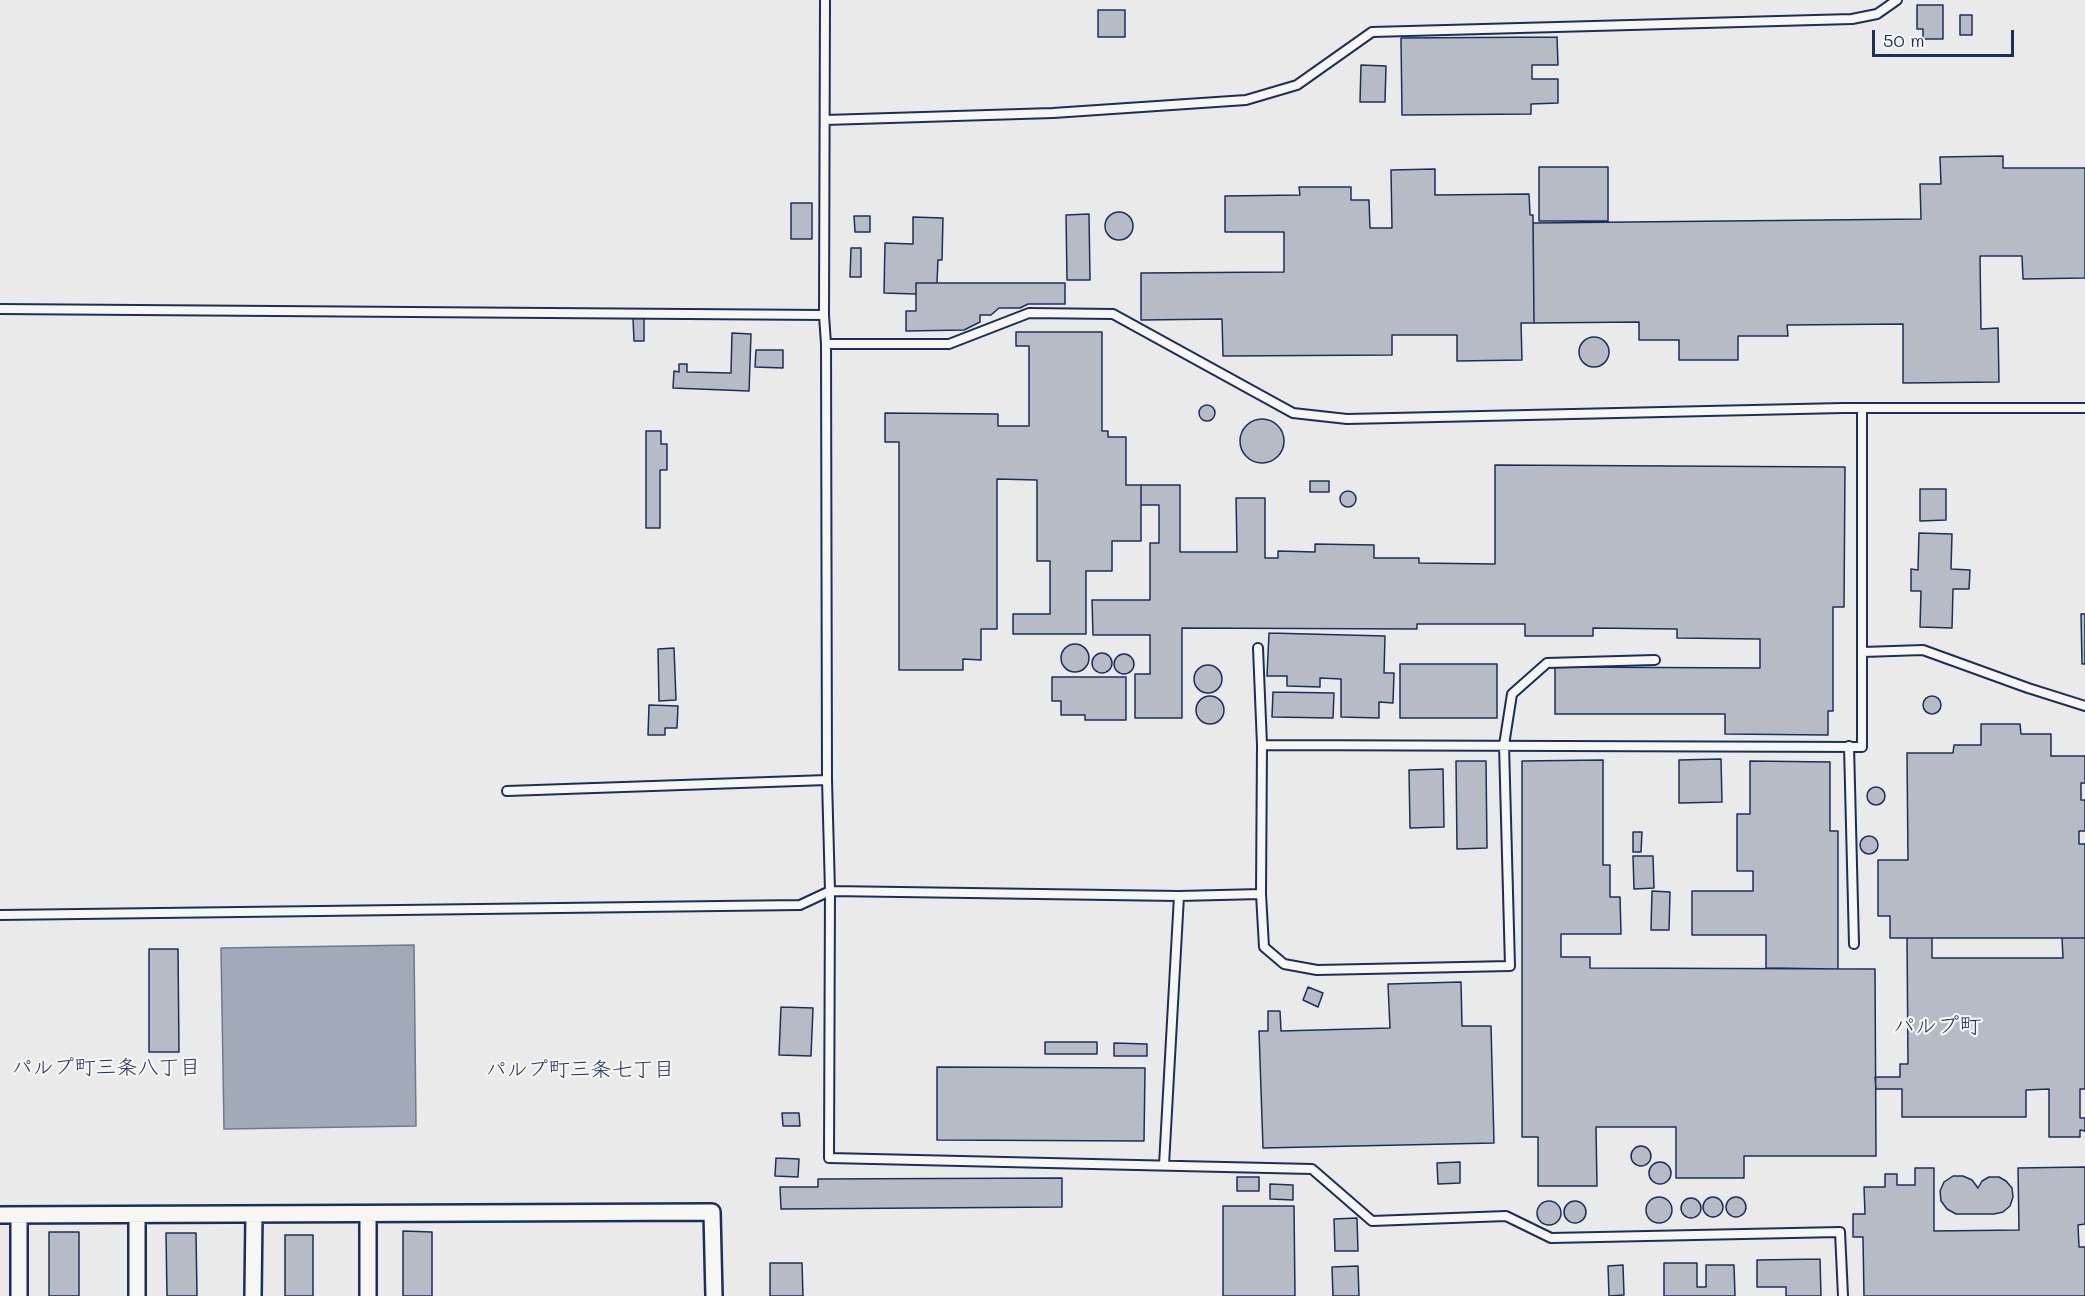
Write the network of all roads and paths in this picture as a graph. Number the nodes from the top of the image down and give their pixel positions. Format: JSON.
{"nodes":[{"id":1,"x":825,"y":0,"type":"edge"},
{"id":2,"x":1897,"y":0,"type":"edge"},
{"id":3,"x":825,"y":120,"type":"junction"},
{"id":4,"x":0,"y":309,"type":"edge"},
{"id":5,"x":824,"y":315,"type":"junction"},
{"id":6,"x":826,"y":344,"type":"junction"},
{"id":7,"x":2085,"y":408,"type":"edge"},
{"id":8,"x":1862,"y":409,"type":"junction"},
{"id":9,"x":1258,"y":648,"type":"dead end"},
{"id":10,"x":1863,"y":652,"type":"junction"},
{"id":11,"x":1655,"y":660,"type":"dead end"},
{"id":12,"x":2085,"y":706,"type":"edge"},
{"id":13,"x":1262,"y":745,"type":"junction"},
{"id":14,"x":1504,"y":746,"type":"junction"},
{"id":15,"x":1849,"y":746,"type":"junction"},
{"id":16,"x":827,"y":780,"type":"junction"},
{"id":17,"x":507,"y":791,"type":"dead end"},
{"id":18,"x":830,"y":891,"type":"junction"},
{"id":19,"x":1261,"y":894,"type":"junction"},
{"id":20,"x":1179,"y":896,"type":"junction"},
{"id":21,"x":0,"y":915,"type":"edge"},
{"id":22,"x":1854,"y":944,"type":"dead end"},
{"id":23,"x":1164,"y":1165,"type":"junction"},
{"id":24,"x":254,"y":1214,"type":"junction"},
{"id":25,"x":368,"y":1214,"type":"junction"},
{"id":26,"x":0,"y":1215,"type":"edge"},
{"id":27,"x":19,"y":1215,"type":"junction"},
{"id":28,"x":137,"y":1215,"type":"junction"},
{"id":29,"x":19,"y":1296,"type":"edge"},
{"id":30,"x":137,"y":1296,"type":"edge"},
{"id":31,"x":253,"y":1296,"type":"edge"},
{"id":32,"x":368,"y":1296,"type":"edge"},
{"id":33,"x":714,"y":1296,"type":"edge"},
{"id":34,"x":1844,"y":1296,"type":"edge"}],
"edges":[{"from":1,"to":3,"type":"lane"},
{"from":2,"to":3,"type":"lane"},
{"from":3,"to":5,"type":"lane"},
{"from":4,"to":5,"type":"lane"},
{"from":5,"to":6,"type":"lane"},
{"from":6,"to":8,"type":"lane"},
{"from":6,"to":16,"type":"lane"},
{"from":7,"to":8,"type":"lane"},
{"from":8,"to":10,"type":"lane"},
{"from":9,"to":13,"type":"lane"},
{"from":10,"to":12,"type":"lane"},
{"from":10,"to":15,"type":"lane"},
{"from":11,"to":14,"type":"lane"},
{"from":13,"to":14,"type":"lane"},
{"from":13,"to":19,"type":"lane"},
{"from":14,"to":15,"type":"lane"},
{"from":14,"to":19,"type":"lane"},
{"from":15,"to":22,"type":"lane"},
{"from":16,"to":17,"type":"lane"},
{"from":16,"to":18,"type":"lane"},
{"from":18,"to":20,"type":"lane"},
{"from":18,"to":21,"type":"lane"},
{"from":18,"to":23,"type":"lane"},
{"from":19,"to":20,"type":"lane"},
{"from":20,"to":23,"type":"lane"},
{"from":23,"to":34,"type":"lane"},
{"from":24,"to":25,"type":"street"},
{"from":24,"to":28,"type":"street"},
{"from":24,"to":31,"type":"street"},
{"from":25,"to":32,"type":"street"},
{"from":25,"to":33,"type":"street"},
{"from":26,"to":27,"type":"street"},
{"from":27,"to":28,"type":"street"},
{"from":27,"to":29,"type":"street"},
{"from":28,"to":30,"type":"street"}]}
